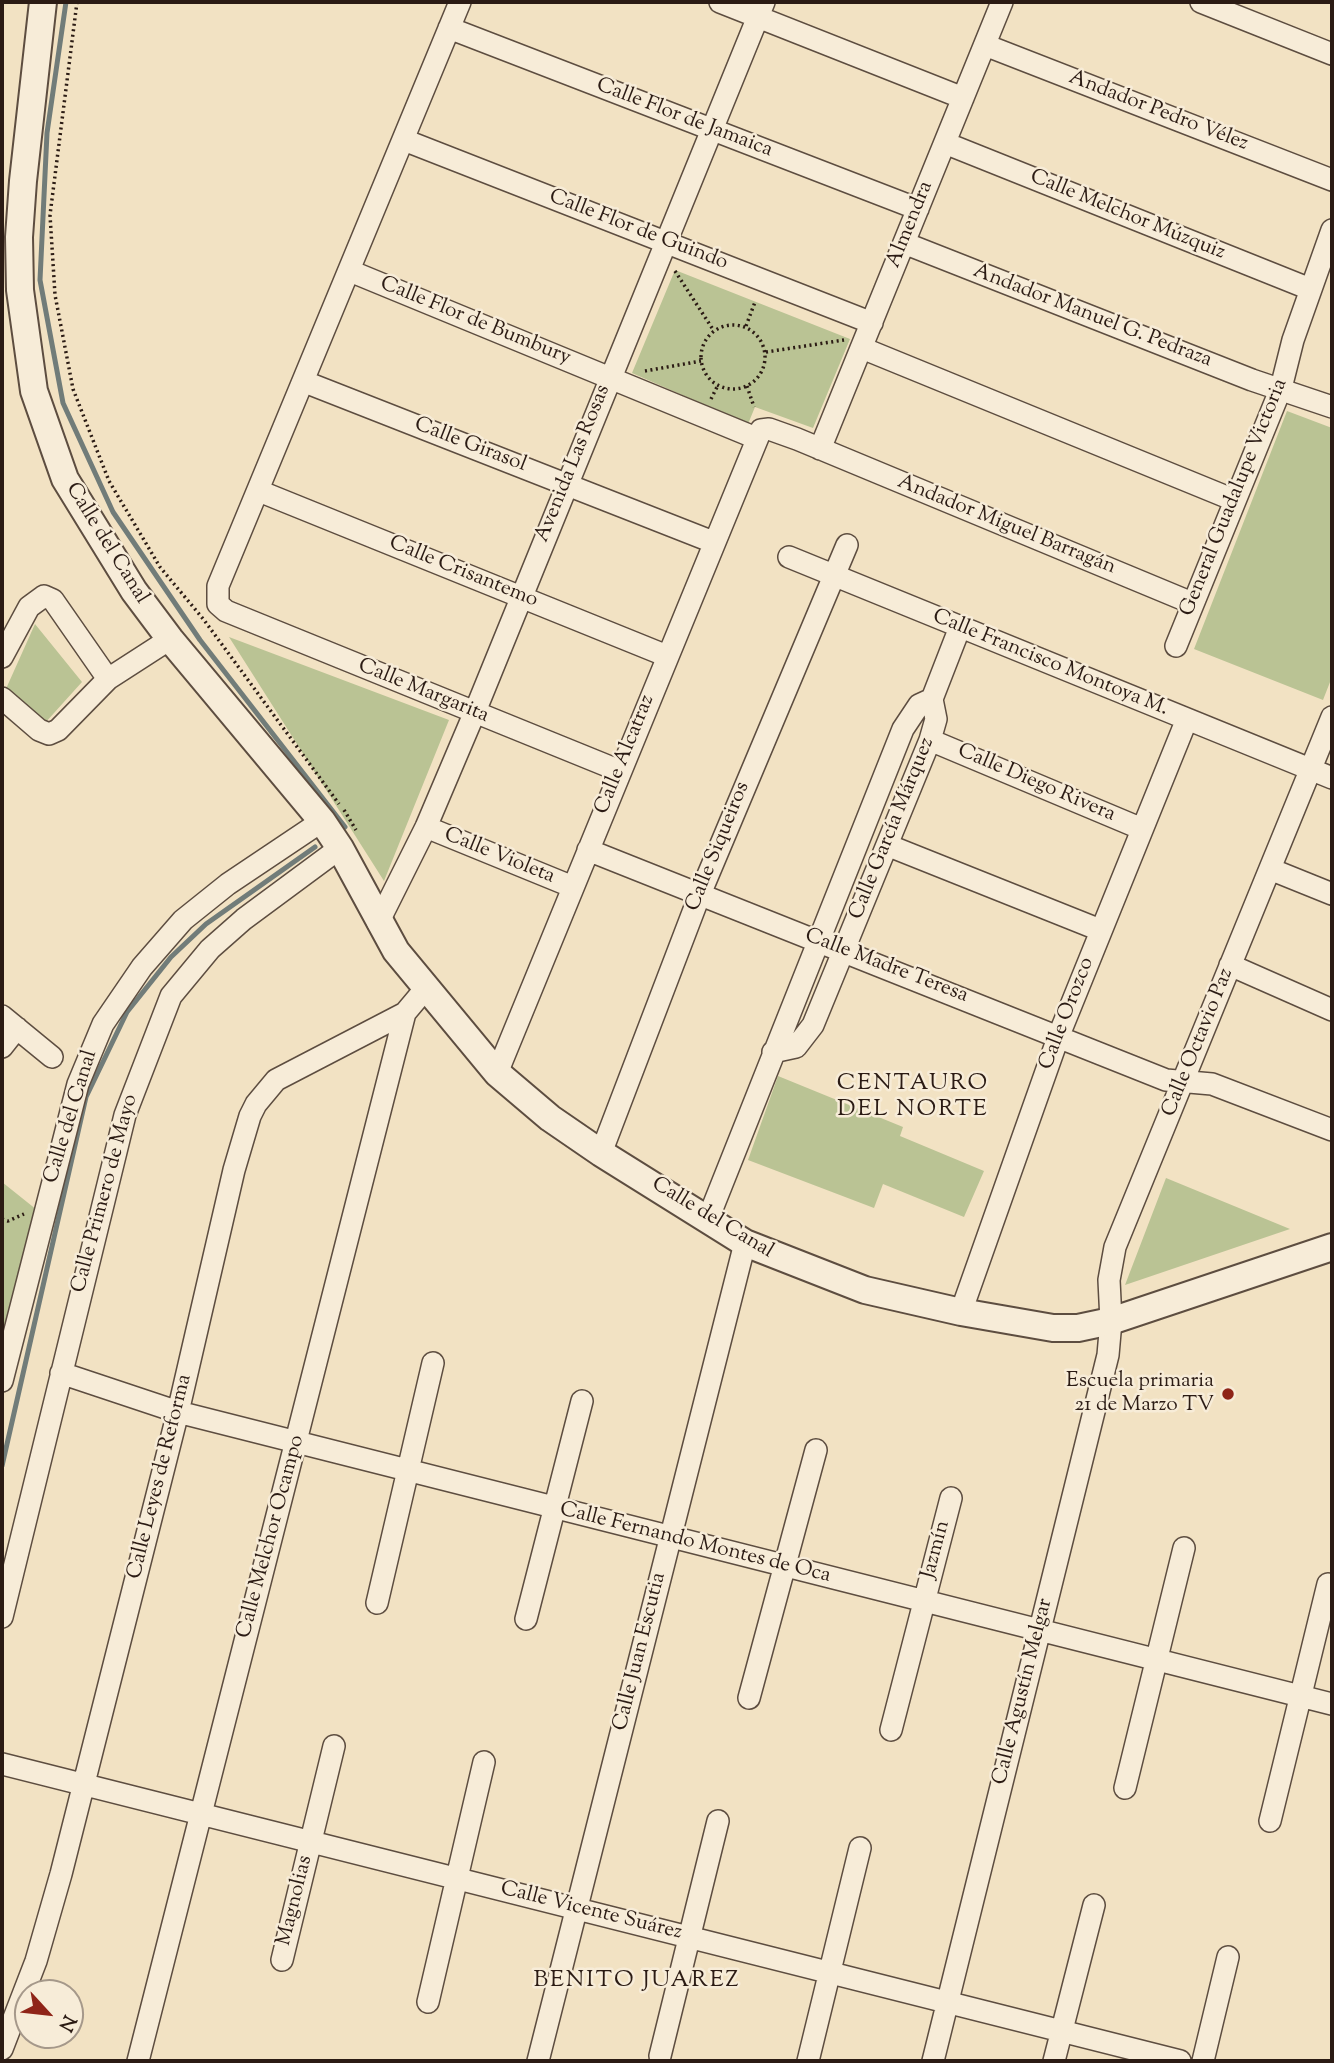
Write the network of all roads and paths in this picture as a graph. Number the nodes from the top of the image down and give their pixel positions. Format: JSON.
{"nodes":[{"id":1,"x":43,"y":2,"type":"edge"},
{"id":2,"x":77,"y":2,"type":"edge"},
{"id":3,"x":460,"y":2,"type":"edge"},
{"id":4,"x":720,"y":2,"type":"edge"},
{"id":5,"x":1002,"y":2,"type":"edge"},
{"id":6,"x":1201,"y":2,"type":"edge"},
{"id":7,"x":761,"y":9,"type":"edge"},
{"id":8,"x":450,"y":28,"type":"junction"},
{"id":9,"x":985,"y":45,"type":"junction"},
{"id":10,"x":1332,"y":54,"type":"edge"},
{"id":11,"x":963,"y":98,"type":"junction"},
{"id":12,"x":712,"y":130,"type":"junction"},
{"id":13,"x":404,"y":140,"type":"junction"},
{"id":14,"x":945,"y":143,"type":"junction"},
{"id":15,"x":1332,"y":180,"type":"edge"},
{"id":16,"x":918,"y":209,"type":"junction"},
{"id":17,"x":1332,"y":230,"type":"edge"},
{"id":18,"x":665,"y":242,"type":"junction"},
{"id":19,"x":904,"y":243,"type":"junction"},
{"id":20,"x":675,"y":270,"type":"dead end"},
{"id":21,"x":350,"y":271,"type":"junction"},
{"id":22,"x":1310,"y":289,"type":"junction"},
{"id":23,"x":755,"y":302,"type":"dead end"},
{"id":24,"x":872,"y":323,"type":"junction"},
{"id":25,"x":746,"y":326,"type":"junction"},
{"id":26,"x":713,"y":331,"type":"junction"},
{"id":27,"x":856,"y":344,"type":"junction"},
{"id":28,"x":765,"y":352,"type":"junction"},
{"id":29,"x":701,"y":361,"type":"junction"},
{"id":30,"x":643,"y":371,"type":"dead end"},
{"id":31,"x":609,"y":378,"type":"junction"},
{"id":32,"x":305,"y":382,"type":"junction"},
{"id":33,"x":718,"y":385,"type":"junction"},
{"id":34,"x":747,"y":386,"type":"junction"},
{"id":35,"x":1281,"y":388,"type":"junction"},
{"id":36,"x":708,"y":407,"type":"dead end"},
{"id":37,"x":754,"y":407,"type":"dead end"},
{"id":38,"x":1332,"y":407,"type":"edge"},
{"id":39,"x":756,"y":438,"type":"junction"},
{"id":40,"x":821,"y":449,"type":"junction"},
{"id":41,"x":566,"y":484,"type":"junction"},
{"id":42,"x":259,"y":491,"type":"junction"},
{"id":43,"x":1234,"y":500,"type":"junction"},
{"id":44,"x":713,"y":542,"type":"junction"},
{"id":45,"x":846,"y":545,"type":"dead end"},
{"id":46,"x":789,"y":557,"type":"dead end"},
{"id":47,"x":832,"y":575,"type":"junction"},
{"id":48,"x":519,"y":596,"type":"junction"},
{"id":49,"x":1192,"y":603,"type":"junction"},
{"id":50,"x":960,"y":627,"type":"junction"},
{"id":51,"x":170,"y":639,"type":"junction"},
{"id":52,"x":1176,"y":646,"type":"dead end"},
{"id":53,"x":667,"y":656,"type":"junction"},
{"id":54,"x":2,"y":657,"type":"edge"},
{"id":55,"x":108,"y":679,"type":"junction"},
{"id":56,"x":2,"y":698,"type":"edge"},
{"id":57,"x":932,"y":699,"type":"junction"},
{"id":58,"x":474,"y":714,"type":"junction"},
{"id":59,"x":1332,"y":717,"type":"edge"},
{"id":60,"x":1186,"y":719,"type":"junction"},
{"id":61,"x":930,"y":740,"type":"junction"},
{"id":62,"x":1311,"y":770,"type":"junction"},
{"id":63,"x":620,"y":771,"type":"junction"},
{"id":64,"x":1332,"y":778,"type":"edge"},
{"id":65,"x":322,"y":821,"type":"junction"},
{"id":66,"x":426,"y":827,"type":"junction"},
{"id":67,"x":1142,"y":829,"type":"junction"},
{"id":68,"x":349,"y":842,"type":"junction"},
{"id":69,"x":887,"y":845,"type":"junction"},
{"id":70,"x":588,"y":850,"type":"junction"},
{"id":71,"x":1270,"y":869,"type":"junction"},
{"id":72,"x":573,"y":887,"type":"junction"},
{"id":73,"x":699,"y":894,"type":"junction"},
{"id":74,"x":1332,"y":894,"type":"edge"},
{"id":75,"x":378,"y":923,"type":"junction"},
{"id":76,"x":1100,"y":930,"type":"junction"},
{"id":77,"x":818,"y":940,"type":"junction"},
{"id":78,"x":843,"y":950,"type":"junction"},
{"id":79,"x":1230,"y":965,"type":"junction"},
{"id":80,"x":426,"y":988,"type":"junction"},
{"id":81,"x":1332,"y":1010,"type":"edge"},
{"id":82,"x":405,"y":1013,"type":"junction"},
{"id":83,"x":9,"y":1022,"type":"edge"},
{"id":84,"x":1059,"y":1035,"type":"junction"},
{"id":85,"x":2,"y":1047,"type":"edge"},
{"id":86,"x":773,"y":1052,"type":"junction"},
{"id":87,"x":52,"y":1057,"type":"dead end"},
{"id":88,"x":497,"y":1073,"type":"junction"},
{"id":89,"x":1183,"y":1081,"type":"junction"},
{"id":90,"x":1332,"y":1129,"type":"edge"},
{"id":91,"x":601,"y":1153,"type":"junction"},
{"id":92,"x":708,"y":1219,"type":"junction"},
{"id":93,"x":744,"y":1243,"type":"junction"},
{"id":94,"x":1332,"y":1247,"type":"edge"},
{"id":95,"x":961,"y":1312,"type":"junction"},
{"id":96,"x":1111,"y":1321,"type":"junction"},
{"id":97,"x":433,"y":1363,"type":"dead end"},
{"id":98,"x":61,"y":1373,"type":"junction"},
{"id":99,"x":2,"y":1381,"type":"edge"},
{"id":100,"x":582,"y":1401,"type":"dead end"},
{"id":101,"x":178,"y":1412,"type":"junction"},
{"id":102,"x":297,"y":1442,"type":"junction"},
{"id":103,"x":816,"y":1450,"type":"dead end"},
{"id":104,"x":407,"y":1471,"type":"junction"},
{"id":105,"x":951,"y":1498,"type":"dead end"},
{"id":106,"x":556,"y":1509,"type":"junction"},
{"id":107,"x":670,"y":1536,"type":"junction"},
{"id":108,"x":1184,"y":1548,"type":"dead end"},
{"id":109,"x":784,"y":1566,"type":"junction"},
{"id":110,"x":1328,"y":1584,"type":"dead end"},
{"id":111,"x":923,"y":1602,"type":"junction"},
{"id":112,"x":377,"y":1603,"type":"dead end"},
{"id":113,"x":2,"y":1617,"type":"edge"},
{"id":114,"x":526,"y":1619,"type":"dead end"},
{"id":115,"x":1039,"y":1632,"type":"junction"},
{"id":116,"x":1156,"y":1661,"type":"junction"},
{"id":117,"x":1300,"y":1696,"type":"junction"},
{"id":118,"x":749,"y":1698,"type":"dead end"},
{"id":119,"x":1332,"y":1704,"type":"edge"},
{"id":120,"x":891,"y":1730,"type":"dead end"},
{"id":121,"x":334,"y":1746,"type":"dead end"},
{"id":122,"x":484,"y":1762,"type":"dead end"},
{"id":123,"x":2,"y":1764,"type":"edge"},
{"id":124,"x":83,"y":1784,"type":"junction"},
{"id":125,"x":1125,"y":1788,"type":"dead end"},
{"id":126,"x":200,"y":1814,"type":"junction"},
{"id":127,"x":718,"y":1821,"type":"dead end"},
{"id":128,"x":1270,"y":1821,"type":"dead end"},
{"id":129,"x":311,"y":1842,"type":"junction"},
{"id":130,"x":860,"y":1847,"type":"dead end"},
{"id":131,"x":457,"y":1879,"type":"junction"},
{"id":132,"x":1094,"y":1905,"type":"dead end"},
{"id":133,"x":576,"y":1909,"type":"junction"},
{"id":134,"x":689,"y":1937,"type":"junction"},
{"id":135,"x":1228,"y":1957,"type":"dead end"},
{"id":136,"x":282,"y":1960,"type":"dead end"},
{"id":137,"x":830,"y":1973,"type":"junction"},
{"id":138,"x":428,"y":2001,"type":"dead end"},
{"id":139,"x":947,"y":2002,"type":"junction"},
{"id":140,"x":1061,"y":2031,"type":"junction"},
{"id":141,"x":2,"y":2049,"type":"edge"},
{"id":142,"x":660,"y":2056,"type":"dead end"},
{"id":143,"x":138,"y":2061,"type":"edge"},
{"id":144,"x":537,"y":2061,"type":"edge"},
{"id":145,"x":808,"y":2061,"type":"edge"},
{"id":146,"x":933,"y":2061,"type":"edge"},
{"id":147,"x":1054,"y":2061,"type":"edge"},
{"id":148,"x":1180,"y":2061,"type":"edge"},
{"id":149,"x":1203,"y":2061,"type":"edge"}],
"edges":[{"from":1,"to":51,"type":"street","name":"Calle del Canal"},
{"from":2,"to":68,"type":"path"},
{"from":3,"to":8,"type":"street"},
{"from":4,"to":7,"type":"street"},
{"from":5,"to":9,"type":"street","name":"Almendra"},
{"from":6,"to":10,"type":"street"},
{"from":7,"to":11,"type":"street"},
{"from":7,"to":12,"type":"street","name":"Avenida Las Rosas"},
{"from":8,"to":12,"type":"street","name":"Calle Flor de Jamaica"},
{"from":8,"to":13,"type":"street"},
{"from":9,"to":11,"type":"street","name":"Almendra"},
{"from":9,"to":15,"type":"street","name":"Andador Pedro Vélez"},
{"from":11,"to":14,"type":"street","name":"Almendra"},
{"from":12,"to":16,"type":"street","name":"Calle Flor de Jamaica"},
{"from":12,"to":18,"type":"street","name":"Avenida Las Rosas"},
{"from":13,"to":18,"type":"street","name":"Calle Flor de Guindo"},
{"from":13,"to":21,"type":"street"},
{"from":14,"to":16,"type":"street","name":"Almendra"},
{"from":14,"to":22,"type":"street","name":"Calle Melchor Múzquiz"},
{"from":16,"to":19,"type":"street","name":"Almendra"},
{"from":17,"to":22,"type":"street","name":"General Guadalupe Victoria"},
{"from":18,"to":24,"type":"street","name":"Calle Flor de Guindo"},
{"from":18,"to":31,"type":"street","name":"Avenida Las Rosas"},
{"from":19,"to":24,"type":"street","name":"Almendra"},
{"from":19,"to":35,"type":"street","name":"Andador Manuel G. Pedraza"},
{"from":20,"to":26,"type":"path"},
{"from":21,"to":31,"type":"street","name":"Calle Flor de Bumbury"},
{"from":21,"to":32,"type":"street"},
{"from":22,"to":35,"type":"street","name":"General Guadalupe Victoria"},
{"from":23,"to":25,"type":"path"},
{"from":24,"to":27,"type":"street","name":"Almendra"},
{"from":25,"to":26,"type":"path"},
{"from":25,"to":28,"type":"path"},
{"from":26,"to":29,"type":"path"},
{"from":27,"to":28,"type":"path"},
{"from":27,"to":40,"type":"street","name":"Almendra"},
{"from":27,"to":43,"type":"street"},
{"from":28,"to":34,"type":"path"},
{"from":29,"to":30,"type":"path"},
{"from":29,"to":33,"type":"path"},
{"from":31,"to":39,"type":"street","name":"Calle Flor de Bumbury"},
{"from":31,"to":41,"type":"street","name":"Avenida Las Rosas"},
{"from":32,"to":41,"type":"street","name":"Calle Girasol"},
{"from":32,"to":42,"type":"street"},
{"from":33,"to":34,"type":"path"},
{"from":33,"to":36,"type":"path"},
{"from":34,"to":37,"type":"path"},
{"from":35,"to":38,"type":"street","name":"Andador Manuel G. Pedraza"},
{"from":35,"to":43,"type":"street","name":"General Guadalupe Victoria"},
{"from":39,"to":40,"type":"street","name":"Andador Miguel Barragán"},
{"from":39,"to":44,"type":"street","name":"Calle Alcatraz"},
{"from":40,"to":49,"type":"street","name":"Andador Miguel Barragán"},
{"from":41,"to":44,"type":"street","name":"Calle Girasol"},
{"from":41,"to":48,"type":"street","name":"Avenida Las Rosas"},
{"from":42,"to":48,"type":"street","name":"Calle Crisantemo"},
{"from":42,"to":58,"type":"street","name":"Calle Margarita"},
{"from":43,"to":49,"type":"street","name":"General Guadalupe Victoria"},
{"from":44,"to":53,"type":"street","name":"Calle Alcatraz"},
{"from":45,"to":47,"type":"street","name":"Calle Siqueiros"},
{"from":46,"to":47,"type":"street","name":"Calle Francisco Montoya M."},
{"from":47,"to":50,"type":"street","name":"Calle Francisco Montoya M."},
{"from":47,"to":73,"type":"street","name":"Calle Siqueiros"},
{"from":48,"to":53,"type":"street","name":"Calle Crisantemo"},
{"from":48,"to":58,"type":"street","name":"Avenida Las Rosas"},
{"from":49,"to":52,"type":"street","name":"General Guadalupe Victoria"},
{"from":50,"to":57,"type":"street","name":"Calle García Márquez"},
{"from":50,"to":60,"type":"street","name":"Calle Francisco Montoya M."},
{"from":51,"to":55,"type":"street"},
{"from":51,"to":65,"type":"street","name":"Calle del Canal"},
{"from":53,"to":63,"type":"street","name":"Calle Alcatraz"},
{"from":54,"to":55,"type":"street"},
{"from":55,"to":56,"type":"street"},
{"from":57,"to":61,"type":"street","name":"Calle García Márquez"},
{"from":57,"to":77,"type":"street","name":"Calle García Márquez"},
{"from":58,"to":63,"type":"street","name":"Calle Margarita"},
{"from":58,"to":66,"type":"street","name":"Avenida Las Rosas"},
{"from":59,"to":62,"type":"street","name":"Calle Octavio Paz"},
{"from":60,"to":62,"type":"street","name":"Calle Francisco Montoya M."},
{"from":60,"to":67,"type":"street","name":"Calle Orozco"},
{"from":61,"to":67,"type":"street","name":"Calle Diego Rivera"},
{"from":61,"to":69,"type":"street","name":"Calle García Márquez"},
{"from":62,"to":64,"type":"street","name":"Calle Francisco Montoya M."},
{"from":62,"to":71,"type":"street","name":"Calle Octavio Paz"},
{"from":63,"to":70,"type":"street","name":"Calle Alcatraz"},
{"from":65,"to":68,"type":"street","name":"Calle del Canal"},
{"from":65,"to":99,"type":"street","name":"Calle del Canal"},
{"from":66,"to":72,"type":"street","name":"Calle Violeta"},
{"from":66,"to":75,"type":"street","name":"Avenida Las Rosas"},
{"from":67,"to":76,"type":"street","name":"Calle Orozco"},
{"from":68,"to":75,"type":"street","name":"Calle del Canal"},
{"from":68,"to":98,"type":"street","name":"Calle Primero de Mayo"},
{"from":69,"to":76,"type":"street"},
{"from":69,"to":78,"type":"street","name":"Calle García Márquez"},
{"from":70,"to":72,"type":"street","name":"Calle Alcatraz"},
{"from":70,"to":73,"type":"street","name":"Calle Madre Teresa"},
{"from":71,"to":74,"type":"street"},
{"from":71,"to":79,"type":"street","name":"Calle Octavio Paz"},
{"from":72,"to":88,"type":"street","name":"Calle Alcatraz"},
{"from":73,"to":77,"type":"street","name":"Calle Madre Teresa"},
{"from":73,"to":91,"type":"street","name":"Calle Siqueiros"},
{"from":75,"to":80,"type":"street","name":"Calle del Canal"},
{"from":76,"to":84,"type":"street","name":"Calle Orozco"},
{"from":77,"to":78,"type":"street","name":"Calle Madre Teresa"},
{"from":77,"to":86,"type":"street","name":"Calle García Márquez"},
{"from":78,"to":84,"type":"street","name":"Calle Madre Teresa"},
{"from":78,"to":86,"type":"street","name":"Calle García Márquez"},
{"from":79,"to":81,"type":"street"},
{"from":79,"to":89,"type":"street","name":"Calle Octavio Paz"},
{"from":80,"to":82,"type":"street","name":"Calle Leyes de Reforma"},
{"from":80,"to":88,"type":"street","name":"Calle del Canal"},
{"from":82,"to":101,"type":"street","name":"Calle Leyes de Reforma"},
{"from":82,"to":102,"type":"street","name":"Calle Melchor Ocampo"},
{"from":83,"to":85,"type":"street"},
{"from":83,"to":87,"type":"street"},
{"from":84,"to":89,"type":"street","name":"Calle Madre Teresa"},
{"from":84,"to":95,"type":"street","name":"Calle Orozco"},
{"from":86,"to":92,"type":"street","name":"Calle García Márquez"},
{"from":88,"to":91,"type":"street","name":"Calle del Canal"},
{"from":89,"to":90,"type":"street","name":"Calle Madre Teresa"},
{"from":89,"to":96,"type":"street","name":"Calle Octavio Paz"},
{"from":91,"to":92,"type":"street","name":"Calle del Canal"},
{"from":92,"to":93,"type":"street","name":"Calle del Canal"},
{"from":93,"to":95,"type":"street","name":"Calle del Canal"},
{"from":93,"to":107,"type":"street","name":"Calle Juan Escutia"},
{"from":94,"to":96,"type":"street","name":"Calle del Canal"},
{"from":95,"to":96,"type":"street","name":"Calle del Canal"},
{"from":96,"to":115,"type":"street","name":"Calle Agustín Melgar"},
{"from":97,"to":104,"type":"street"},
{"from":98,"to":101,"type":"street","name":"Calle Fernando Montes de Oca"},
{"from":98,"to":113,"type":"street","name":"Calle Primero de Mayo"},
{"from":100,"to":106,"type":"street"},
{"from":101,"to":102,"type":"street","name":"Calle Fernando Montes de Oca"},
{"from":101,"to":124,"type":"street","name":"Calle Leyes de Reforma"},
{"from":102,"to":104,"type":"street","name":"Calle Fernando Montes de Oca"},
{"from":102,"to":126,"type":"street","name":"Calle Melchor Ocampo"},
{"from":103,"to":109,"type":"street"},
{"from":104,"to":106,"type":"street","name":"Calle Fernando Montes de Oca"},
{"from":104,"to":112,"type":"street"},
{"from":105,"to":111,"type":"street","name":"Jazmín"},
{"from":106,"to":107,"type":"street","name":"Calle Fernando Montes de Oca"},
{"from":106,"to":114,"type":"street"},
{"from":107,"to":109,"type":"street","name":"Calle Fernando Montes de Oca"},
{"from":107,"to":133,"type":"street","name":"Calle Juan Escutia"},
{"from":108,"to":116,"type":"street"},
{"from":109,"to":111,"type":"street","name":"Calle Fernando Montes de Oca"},
{"from":109,"to":118,"type":"street"},
{"from":110,"to":117,"type":"street"},
{"from":111,"to":115,"type":"street","name":"Calle Fernando Montes de Oca"},
{"from":111,"to":120,"type":"street","name":"Jazmín"},
{"from":115,"to":116,"type":"street","name":"Calle Fernando Montes de Oca"},
{"from":115,"to":139,"type":"street","name":"Calle Agustín Melgar"},
{"from":116,"to":117,"type":"street","name":"Calle Fernando Montes de Oca"},
{"from":116,"to":125,"type":"street"},
{"from":117,"to":119,"type":"street","name":"Calle Fernando Montes de Oca"},
{"from":117,"to":128,"type":"street"},
{"from":121,"to":129,"type":"street","name":"Magnolias"},
{"from":122,"to":131,"type":"street"},
{"from":123,"to":124,"type":"street","name":"Calle Vicente Suárez"},
{"from":124,"to":126,"type":"street","name":"Calle Vicente Suárez"},
{"from":124,"to":141,"type":"street","name":"Calle Leyes de Reforma"},
{"from":126,"to":129,"type":"street","name":"Calle Vicente Suárez"},
{"from":126,"to":143,"type":"street","name":"Calle Melchor Ocampo"},
{"from":127,"to":134,"type":"street"},
{"from":129,"to":131,"type":"street","name":"Calle Vicente Suárez"},
{"from":129,"to":136,"type":"street","name":"Magnolias"},
{"from":130,"to":137,"type":"street"},
{"from":131,"to":133,"type":"street","name":"Calle Vicente Suárez"},
{"from":131,"to":138,"type":"street"},
{"from":132,"to":140,"type":"street"},
{"from":133,"to":134,"type":"street","name":"Calle Vicente Suárez"},
{"from":133,"to":144,"type":"street","name":"Calle Juan Escutia"},
{"from":134,"to":137,"type":"street","name":"Calle Vicente Suárez"},
{"from":134,"to":142,"type":"street"},
{"from":135,"to":149,"type":"street"},
{"from":137,"to":139,"type":"street","name":"Calle Vicente Suárez"},
{"from":137,"to":145,"type":"street"},
{"from":139,"to":140,"type":"street","name":"Calle Vicente Suárez"},
{"from":139,"to":146,"type":"street","name":"Calle Agustín Melgar"},
{"from":140,"to":147,"type":"street"},
{"from":140,"to":148,"type":"street","name":"Calle Vicente Suárez"}]}
